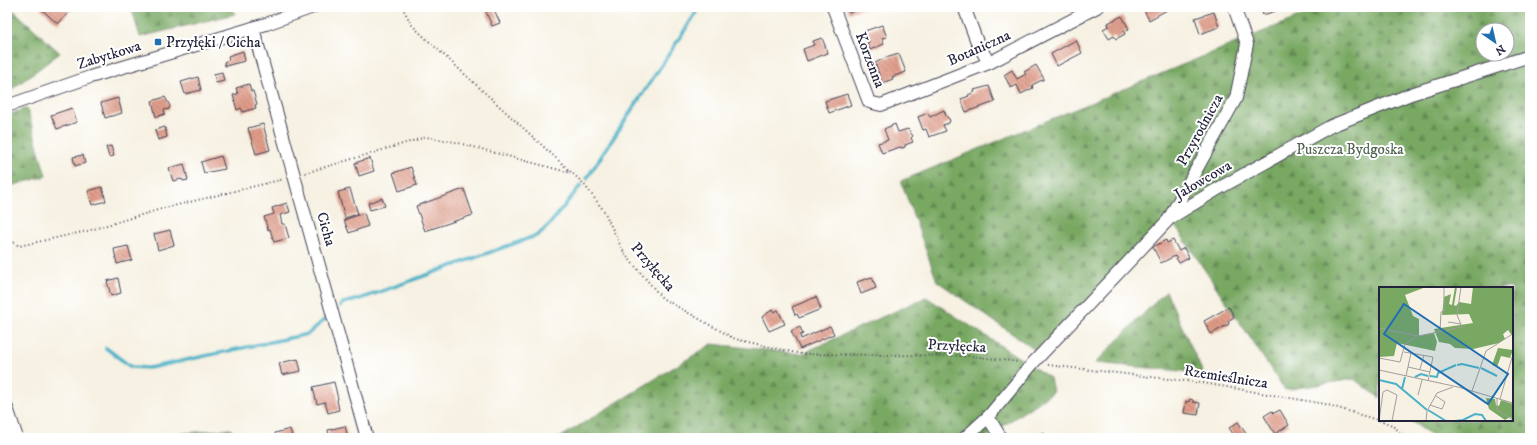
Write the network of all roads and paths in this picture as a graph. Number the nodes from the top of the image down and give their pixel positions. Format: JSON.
{"nodes":[{"id":1,"x":313,"y":7,"type":"edge"},
{"id":2,"x":402,"y":7,"type":"edge"},
{"id":3,"x":833,"y":7,"type":"edge"},
{"id":4,"x":964,"y":7,"type":"edge"},
{"id":5,"x":1097,"y":7,"type":"edge"},
{"id":6,"x":1234,"y":7,"type":"edge"},
{"id":7,"x":253,"y":28,"type":"junction"},
{"id":8,"x":1530,"y":56,"type":"edge"},
{"id":9,"x":989,"y":63,"type":"junction"},
{"id":10,"x":869,"y":102,"type":"joint"},
{"id":11,"x":7,"y":106,"type":"edge"},
{"id":12,"x":1170,"y":218,"type":"junction"},
{"id":13,"x":1033,"y":363,"type":"junction"},
{"id":14,"x":7,"y":408,"type":"edge"},
{"id":15,"x":988,"y":417,"type":"junction"},
{"id":16,"x":1379,"y":421,"type":"edge"},
{"id":17,"x":1380,"y":421,"type":"edge"},
{"id":18,"x":17,"y":438,"type":"edge"},
{"id":19,"x":367,"y":438,"type":"edge"},
{"id":20,"x":965,"y":438,"type":"edge"},
{"id":21,"x":1001,"y":438,"type":"edge"},
{"id":22,"x":1408,"y":438,"type":"edge"}],
"edges":[{"from":1,"to":7,"type":"street","name":"Zabytkowa"},
{"from":2,"to":13,"type":"path","name":"Przyłęcka"},
{"from":3,"to":10,"type":"street","name":"Korzenna"},
{"from":4,"to":9,"type":"street"},
{"from":5,"to":9,"type":"street","name":"Botaniczna"},
{"from":6,"to":12,"type":"street","name":"Przyrodnicza"},
{"from":7,"to":11,"type":"street","name":"Zabytkowa"},
{"from":7,"to":19,"type":"street","name":"Cicha"},
{"from":8,"to":12,"type":"street","name":"Jałowcowa"},
{"from":9,"to":10,"type":"street","name":"Botaniczna"},
{"from":12,"to":13,"type":"street","name":"Jałowcowa"},
{"from":13,"to":15,"type":"street","name":"Jałowcowa"},
{"from":13,"to":16,"type":"path","name":"Rzemieślnicza"},
{"from":14,"to":18,"type":"street"},
{"from":15,"to":20,"type":"street","name":"Jałowcowa"},
{"from":15,"to":21,"type":"street"},
{"from":17,"to":22,"type":"path","name":"Rzemieślnicza"}]}
